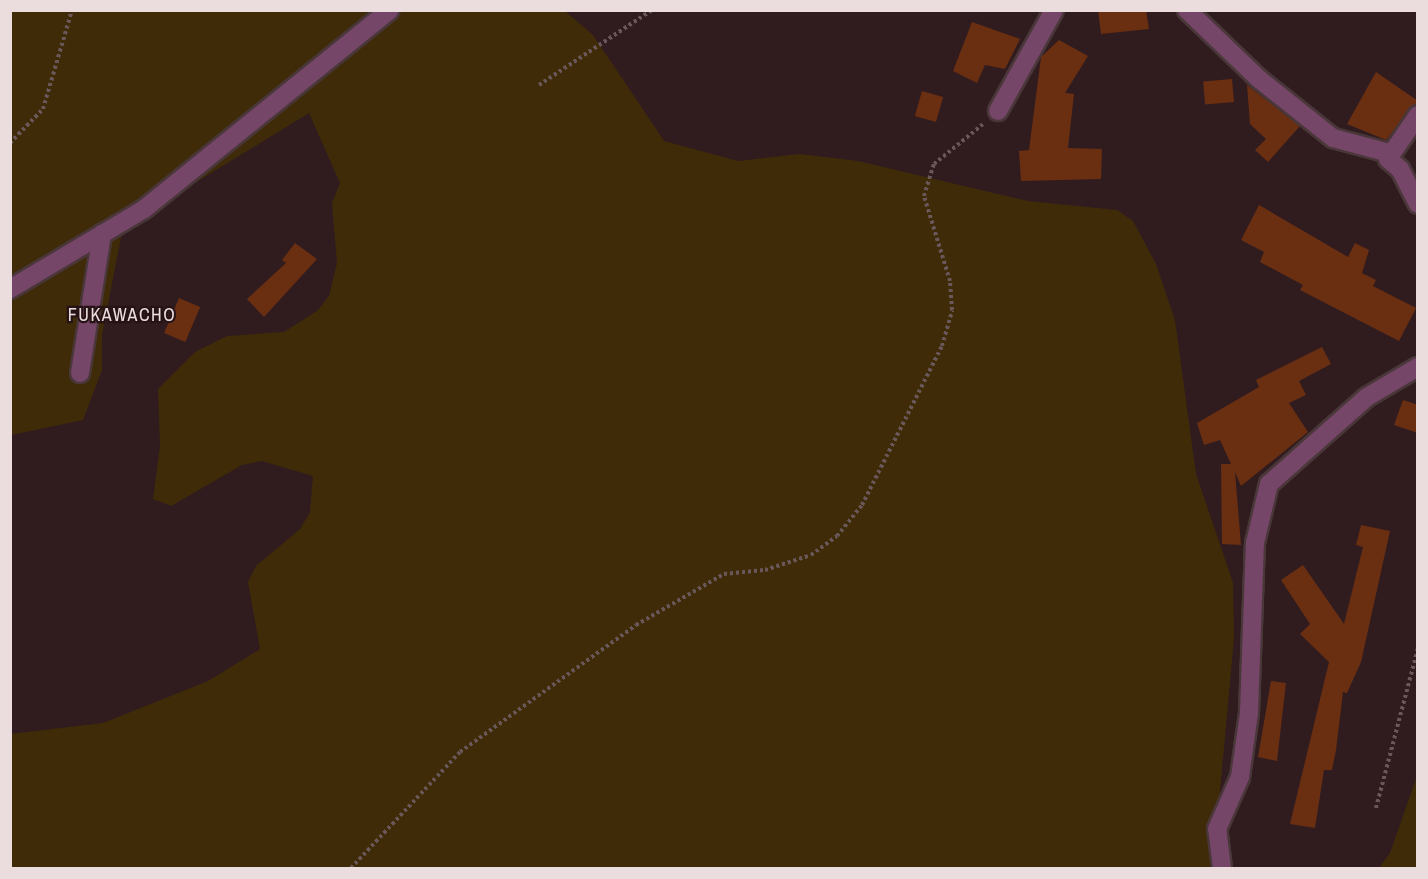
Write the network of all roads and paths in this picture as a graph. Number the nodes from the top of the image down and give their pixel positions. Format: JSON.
{"nodes":[{"id":1,"x":72,"y":10,"type":"edge"},
{"id":2,"x":390,"y":10,"type":"edge"},
{"id":3,"x":652,"y":10,"type":"edge"},
{"id":4,"x":1054,"y":10,"type":"edge"},
{"id":5,"x":1187,"y":10,"type":"edge"},
{"id":6,"x":539,"y":85,"type":"dead end"},
{"id":7,"x":998,"y":111,"type":"joint"},
{"id":8,"x":1418,"y":115,"type":"edge"},
{"id":9,"x":10,"y":143,"type":"edge"},
{"id":10,"x":1389,"y":153,"type":"junction"},
{"id":11,"x":1418,"y":204,"type":"edge"},
{"id":12,"x":102,"y":234,"type":"junction"},
{"id":13,"x":10,"y":289,"type":"edge"},
{"id":14,"x":1418,"y":367,"type":"edge"},
{"id":15,"x":80,"y":373,"type":"dead end"},
{"id":16,"x":1418,"y":648,"type":"edge"},
{"id":17,"x":1376,"y":808,"type":"dead end"},
{"id":18,"x":351,"y":868,"type":"edge"},
{"id":19,"x":1222,"y":868,"type":"edge"}],
"edges":[{"from":1,"to":9,"type":"path"},
{"from":2,"to":12,"type":"street"},
{"from":3,"to":6,"type":"path"},
{"from":4,"to":7,"type":"street"},
{"from":5,"to":10,"type":"street"},
{"from":7,"to":18,"type":"path"},
{"from":8,"to":10,"type":"street"},
{"from":10,"to":11,"type":"street"},
{"from":12,"to":13,"type":"street"},
{"from":12,"to":15,"type":"street"},
{"from":14,"to":19,"type":"street"},
{"from":16,"to":17,"type":"path"}]}
